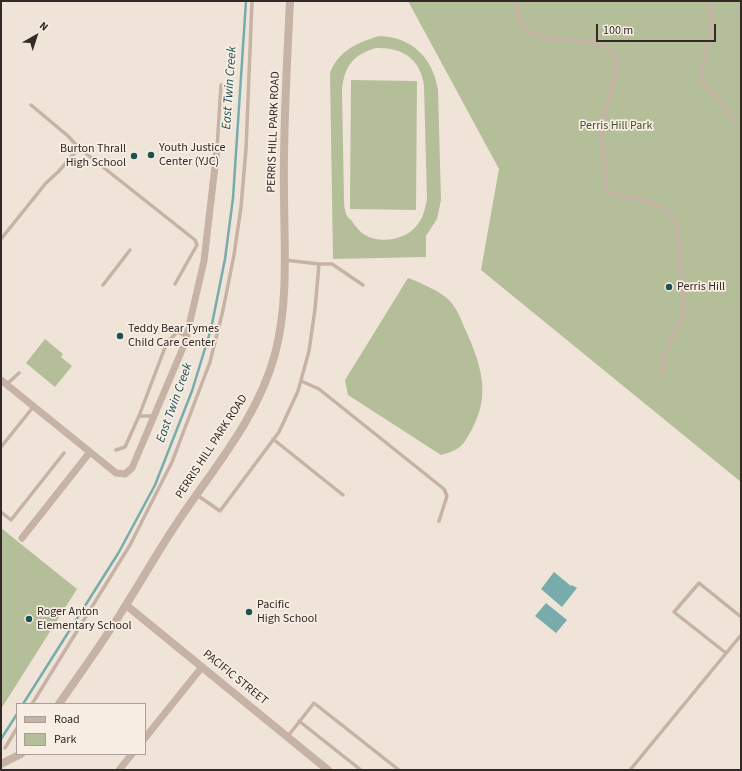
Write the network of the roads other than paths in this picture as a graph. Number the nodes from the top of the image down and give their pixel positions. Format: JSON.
{"nodes":[{"id":1,"x":252,"y":1,"type":"edge"},
{"id":2,"x":290,"y":1,"type":"edge"},
{"id":3,"x":514,"y":1,"type":"edge"},
{"id":4,"x":706,"y":1,"type":"edge"},
{"id":5,"x":221,"y":85,"type":"dead end"},
{"id":6,"x":31,"y":105,"type":"dead end"},
{"id":7,"x":735,"y":122,"type":"dead end"},
{"id":8,"x":79,"y":148,"type":"junction"},
{"id":9,"x":216,"y":149,"type":"joint"},
{"id":10,"x":1,"y":239,"type":"edge"},
{"id":11,"x":130,"y":250,"type":"dead end"},
{"id":12,"x":284,"y":260,"type":"junction"},
{"id":13,"x":319,"y":264,"type":"junction"},
{"id":14,"x":175,"y":284,"type":"dead end"},
{"id":15,"x":104,"y":285,"type":"dead end"},
{"id":16,"x":362,"y":285,"type":"dead end"},
{"id":17,"x":187,"y":336,"type":"junction"},
{"id":18,"x":19,"y":373,"type":"dead end"},
{"id":19,"x":662,"y":375,"type":"dead end"},
{"id":20,"x":301,"y":381,"type":"junction"},
{"id":21,"x":4,"y":382,"type":"edge"},
{"id":22,"x":34,"y":406,"type":"junction"},
{"id":23,"x":140,"y":416,"type":"junction"},
{"id":24,"x":155,"y":416,"type":"junction"},
{"id":25,"x":273,"y":439,"type":"junction"},
{"id":26,"x":1,"y":447,"type":"edge"},
{"id":27,"x":116,"y":450,"type":"dead end"},
{"id":28,"x":90,"y":452,"type":"junction"},
{"id":29,"x":64,"y":453,"type":"dead end"},
{"id":30,"x":197,"y":494,"type":"junction"},
{"id":31,"x":343,"y":495,"type":"dead end"},
{"id":32,"x":1,"y":512,"type":"edge"},
{"id":33,"x":440,"y":520,"type":"dead end"},
{"id":34,"x":22,"y":538,"type":"dead end"},
{"id":35,"x":126,"y":606,"type":"junction"},
{"id":36,"x":741,"y":617,"type":"edge"},
{"id":37,"x":741,"y":635,"type":"edge"},
{"id":38,"x":726,"y":653,"type":"junction"},
{"id":39,"x":202,"y":667,"type":"junction"},
{"id":40,"x":33,"y":703,"type":"edge"},
{"id":41,"x":60,"y":703,"type":"edge"},
{"id":42,"x":299,"y":721,"type":"junction"},
{"id":43,"x":16,"y":730,"type":"edge"},
{"id":44,"x":146,"y":737,"type":"edge"},
{"id":45,"x":287,"y":737,"type":"junction"},
{"id":46,"x":5,"y":748,"type":"dead end"},
{"id":47,"x":19,"y":755,"type":"edge"},
{"id":48,"x":131,"y":755,"type":"edge"},
{"id":49,"x":4,"y":763,"type":"edge"},
{"id":50,"x":119,"y":770,"type":"edge"},
{"id":51,"x":326,"y":770,"type":"edge"},
{"id":52,"x":361,"y":770,"type":"edge"},
{"id":53,"x":399,"y":770,"type":"edge"},
{"id":54,"x":630,"y":770,"type":"edge"}],
"edges":[{"from":1,"to":40,"type":"lane"},
{"from":2,"to":12,"type":"street","name":"PERRIS HILL PARK ROAD"},
{"from":3,"to":19,"type":"lane"},
{"from":4,"to":7,"type":"lane"},
{"from":5,"to":9,"type":"lane"},
{"from":6,"to":8,"type":"lane"},
{"from":8,"to":10,"type":"lane"},
{"from":8,"to":14,"type":"lane"},
{"from":9,"to":17,"type":"street"},
{"from":11,"to":15,"type":"lane"},
{"from":12,"to":13,"type":"lane"},
{"from":12,"to":30,"type":"street","name":"PERRIS HILL PARK ROAD"},
{"from":13,"to":16,"type":"lane"},
{"from":13,"to":20,"type":"lane"},
{"from":17,"to":23,"type":"lane"},
{"from":17,"to":24,"type":"street"},
{"from":18,"to":21,"type":"lane"},
{"from":20,"to":25,"type":"lane"},
{"from":20,"to":33,"type":"lane"},
{"from":21,"to":22,"type":"street"},
{"from":22,"to":26,"type":"lane"},
{"from":22,"to":28,"type":"street"},
{"from":23,"to":24,"type":"lane"},
{"from":23,"to":27,"type":"lane"},
{"from":24,"to":28,"type":"street"},
{"from":25,"to":30,"type":"lane"},
{"from":25,"to":31,"type":"lane"},
{"from":28,"to":34,"type":"street"},
{"from":29,"to":32,"type":"lane"},
{"from":30,"to":35,"type":"street","name":"PERRIS HILL PARK ROAD"},
{"from":35,"to":39,"type":"street","name":"PACIFIC STREET"},
{"from":35,"to":41,"type":"street","name":"PERRIS HILL PARK ROAD"},
{"from":36,"to":38,"type":"lane"},
{"from":37,"to":38,"type":"lane"},
{"from":38,"to":54,"type":"lane"},
{"from":39,"to":44,"type":"street"},
{"from":39,"to":45,"type":"street","name":"PACIFIC STREET"},
{"from":42,"to":45,"type":"lane"},
{"from":42,"to":52,"type":"lane"},
{"from":42,"to":53,"type":"lane"},
{"from":43,"to":46,"type":"lane"},
{"from":45,"to":51,"type":"street","name":"PACIFIC STREET"},
{"from":47,"to":49,"type":"street"},
{"from":48,"to":50,"type":"street"}]}
